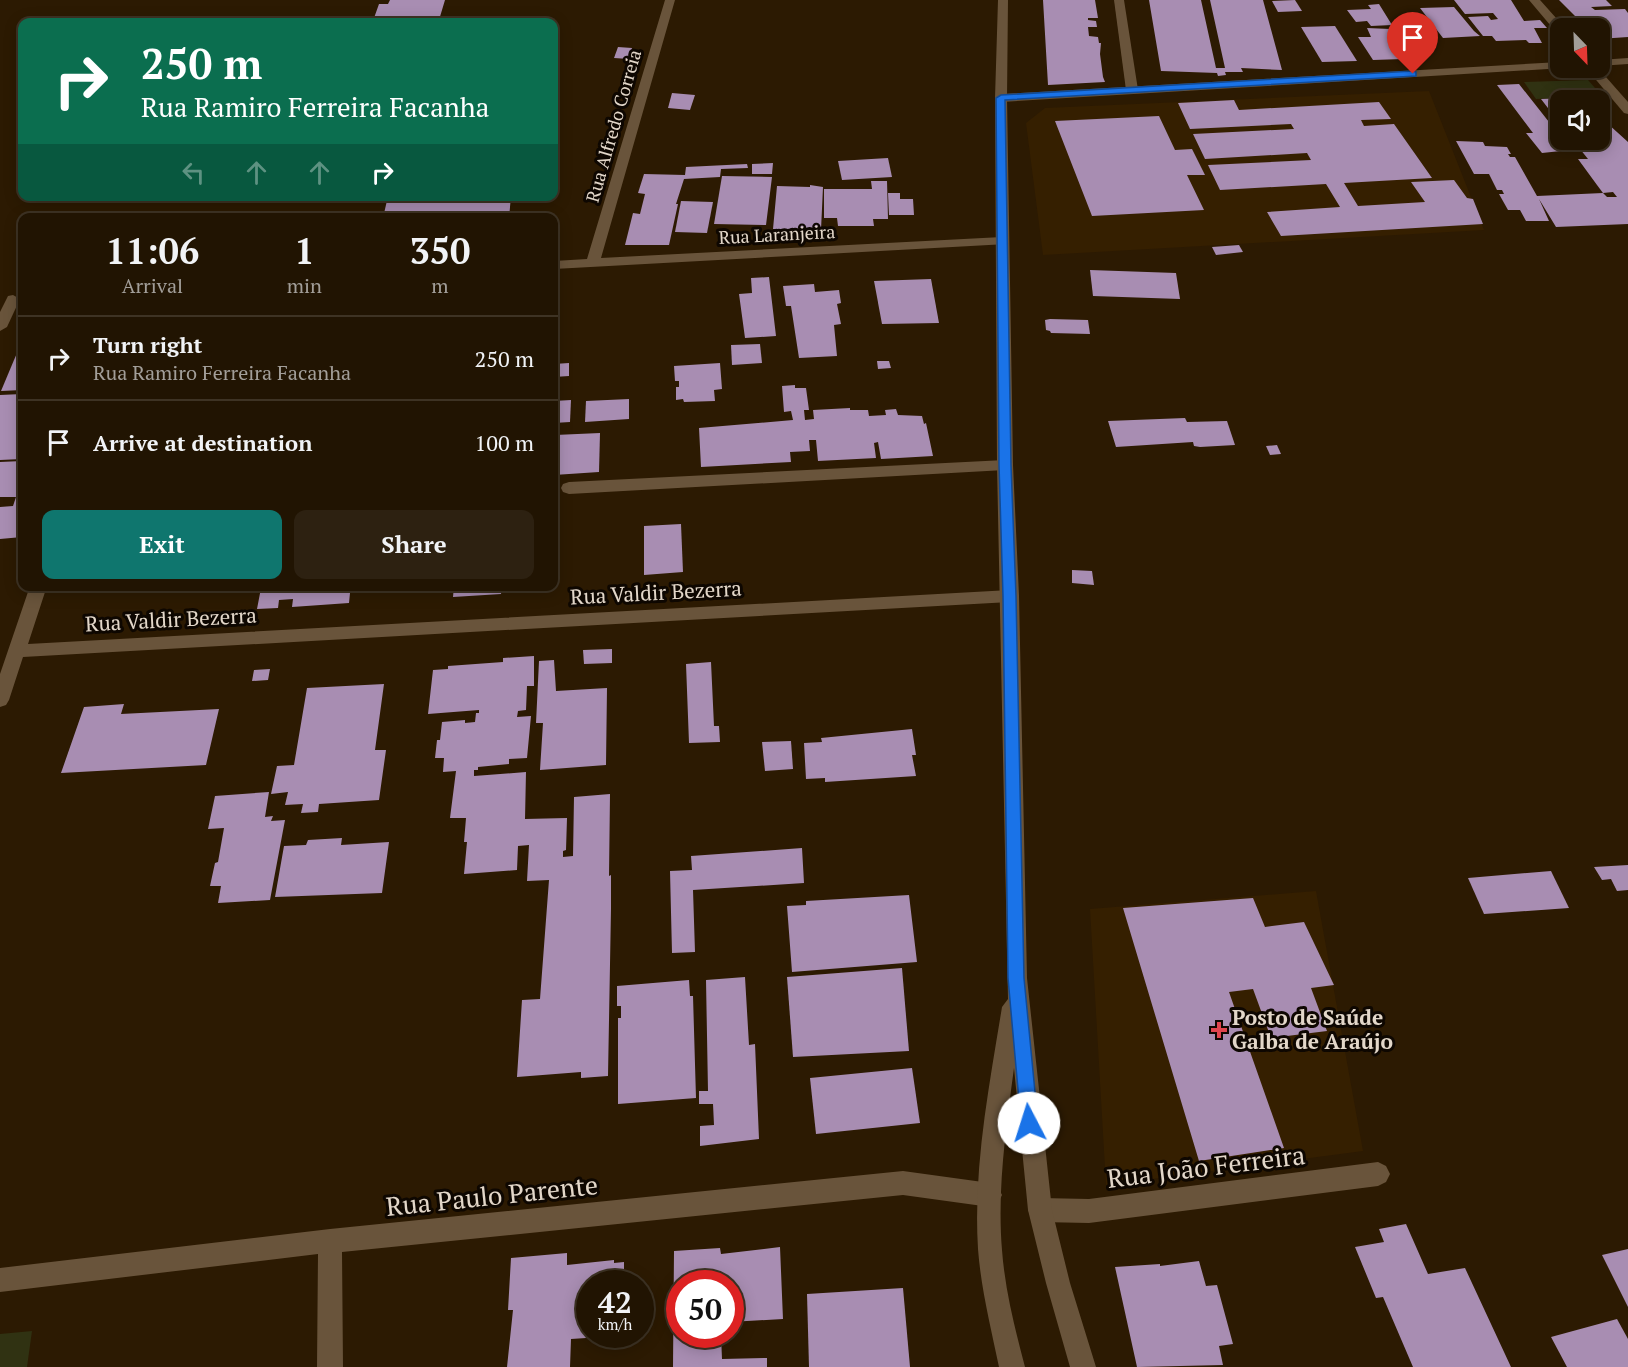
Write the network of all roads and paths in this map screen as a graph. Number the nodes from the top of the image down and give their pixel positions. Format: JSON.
{"nodes":[{"id":1,"x":670,"y":0,"type":"edge"},
{"id":2,"x":1002,"y":0,"type":"edge"},
{"id":3,"x":1119,"y":0,"type":"edge"},
{"id":4,"x":1534,"y":0,"type":"edge"},
{"id":5,"x":1550,"y":18,"type":"edge"},
{"id":6,"x":1628,"y":61,"type":"edge"},
{"id":7,"x":1610,"y":62,"type":"edge"},
{"id":8,"x":1550,"y":66,"type":"edge"},
{"id":9,"x":1601,"y":78,"type":"edge"},
{"id":10,"x":1132,"y":90,"type":"junction"},
{"id":11,"x":1001,"y":98,"type":"junction"},
{"id":12,"x":1628,"y":110,"type":"edge"},
{"id":13,"x":1002,"y":241,"type":"junction"},
{"id":14,"x":593,"y":263,"type":"junction"},
{"id":15,"x":558,"y":265,"type":"edge"},
{"id":16,"x":12,"y":299,"type":"edge"},
{"id":17,"x":0,"y":327,"type":"edge"},
{"id":18,"x":1005,"y":465,"type":"junction"},
{"id":19,"x":569,"y":488,"type":"dead end"},
{"id":20,"x":37,"y":591,"type":"edge"},
{"id":21,"x":1010,"y":596,"type":"junction"},
{"id":22,"x":17,"y":651,"type":"junction"},
{"id":23,"x":0,"y":700,"type":"edge"},
{"id":24,"x":1016,"y":978,"type":"junction"},
{"id":25,"x":1378,"y":1174,"type":"dead end"},
{"id":26,"x":990,"y":1195,"type":"junction"},
{"id":27,"x":1040,"y":1210,"type":"junction"},
{"id":28,"x":330,"y":1241,"type":"junction"},
{"id":29,"x":0,"y":1280,"type":"edge"},
{"id":30,"x":330,"y":1367,"type":"edge"},
{"id":31,"x":1012,"y":1367,"type":"edge"},
{"id":32,"x":1083,"y":1367,"type":"edge"}],
"edges":[{"from":1,"to":14,"type":"street","name":"Rua Alfredo Correia"},
{"from":2,"to":11,"type":"street"},
{"from":3,"to":10,"type":"street"},
{"from":4,"to":5,"type":"street"},
{"from":6,"to":7,"type":"street"},
{"from":8,"to":10,"type":"street"},
{"from":9,"to":12,"type":"street"},
{"from":10,"to":11,"type":"street"},
{"from":11,"to":13,"type":"street"},
{"from":13,"to":14,"type":"street","name":"Rua Laranjeira"},
{"from":13,"to":18,"type":"street"},
{"from":14,"to":15,"type":"street","name":"Rua Laranjeira"},
{"from":16,"to":17,"type":"street"},
{"from":18,"to":19,"type":"street"},
{"from":18,"to":21,"type":"street"},
{"from":20,"to":22,"type":"street"},
{"from":21,"to":22,"type":"street","name":"Rua Valdir Bezerra"},
{"from":21,"to":24,"type":"street"},
{"from":22,"to":23,"type":"street"},
{"from":24,"to":26,"type":"street"},
{"from":24,"to":27,"type":"street"},
{"from":25,"to":27,"type":"street","name":"Rua João Ferreira"},
{"from":26,"to":28,"type":"street","name":"Rua Paulo Parente"},
{"from":26,"to":31,"type":"street"},
{"from":27,"to":32,"type":"street"},
{"from":28,"to":29,"type":"street","name":"Rua Paulo Parente"},
{"from":28,"to":30,"type":"street"}]}
